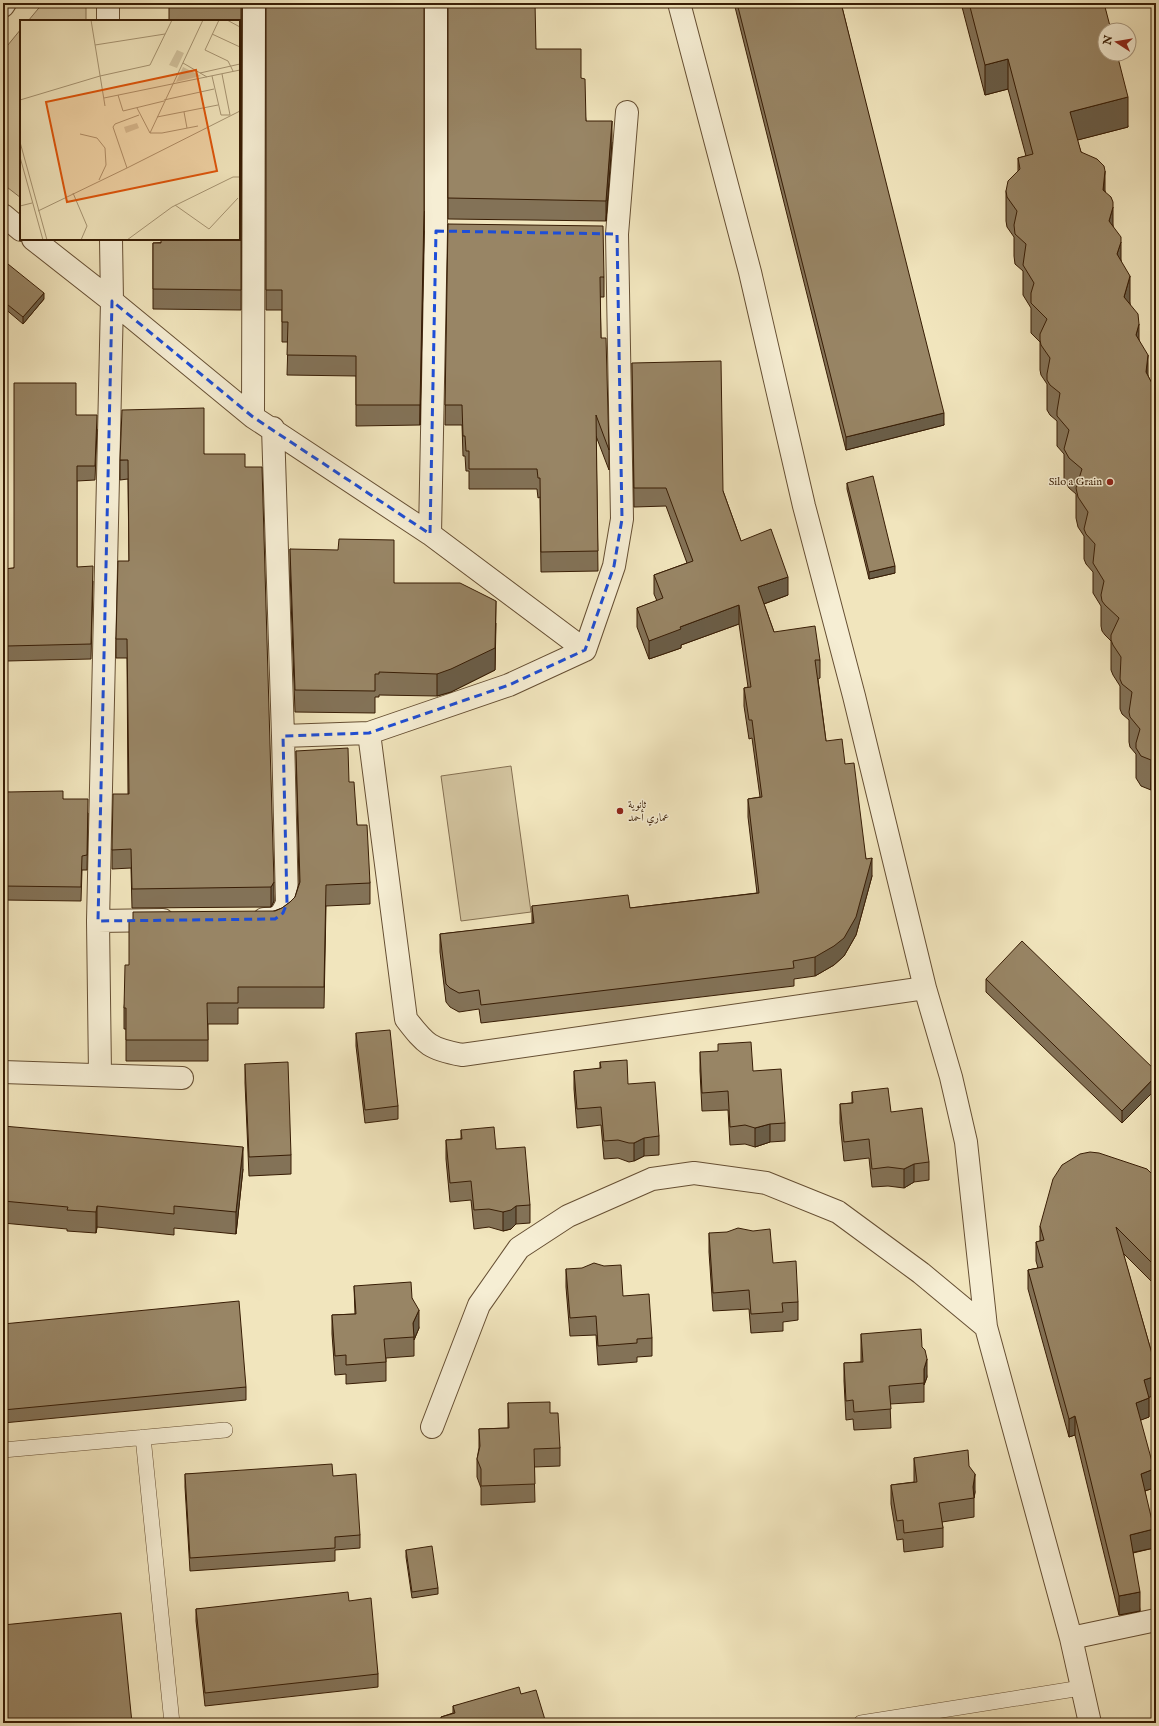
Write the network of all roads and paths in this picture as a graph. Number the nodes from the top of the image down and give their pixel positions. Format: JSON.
{"nodes":[{"id":1,"x":5,"y":3,"type":"edge"},
{"id":2,"x":108,"y":3,"type":"edge"},
{"id":3,"x":254,"y":3,"type":"edge"},
{"id":4,"x":436,"y":3,"type":"edge"},
{"id":5,"x":679,"y":3,"type":"edge"},
{"id":6,"x":3,"y":6,"type":"edge"},
{"id":7,"x":108,"y":20,"type":"edge"},
{"id":8,"x":627,"y":112,"type":"dead end"},
{"id":9,"x":3,"y":215,"type":"edge"},
{"id":10,"x":20,"y":229,"type":"edge"},
{"id":11,"x":436,"y":230,"type":"junction"},
{"id":12,"x":459,"y":231,"type":"edge"},
{"id":13,"x":34,"y":240,"type":"edge"},
{"id":14,"x":111,"y":240,"type":"edge"},
{"id":15,"x":112,"y":301,"type":"junction"},
{"id":16,"x":253,"y":417,"type":"junction"},
{"id":17,"x":273,"y":428,"type":"junction"},
{"id":18,"x":430,"y":534,"type":"junction"},
{"id":19,"x":585,"y":650,"type":"junction"},
{"id":20,"x":369,"y":733,"type":"junction"},
{"id":21,"x":283,"y":736,"type":"junction"},
{"id":22,"x":244,"y":919,"type":"edge"},
{"id":23,"x":182,"y":920,"type":"edge"},
{"id":24,"x":98,"y":921,"type":"junction"},
{"id":25,"x":925,"y":988,"type":"junction"},
{"id":26,"x":3,"y":1072,"type":"edge"},
{"id":27,"x":100,"y":1074,"type":"junction"},
{"id":28,"x":182,"y":1078,"type":"dead end"},
{"id":29,"x":986,"y":1327,"type":"junction"},
{"id":30,"x":432,"y":1427,"type":"dead end"},
{"id":31,"x":225,"y":1430,"type":"dead end"},
{"id":32,"x":143,"y":1437,"type":"junction"},
{"id":33,"x":3,"y":1450,"type":"edge"},
{"id":34,"x":1156,"y":1620,"type":"edge"},
{"id":35,"x":1070,"y":1638,"type":"junction"},
{"id":36,"x":1081,"y":1688,"type":"junction"},
{"id":37,"x":172,"y":1723,"type":"edge"},
{"id":38,"x":861,"y":1723,"type":"edge"},
{"id":39,"x":1090,"y":1723,"type":"edge"}],
"edges":[{"from":1,"to":6,"type":"street"},
{"from":2,"to":7,"type":"street"},
{"from":3,"to":16,"type":"street"},
{"from":4,"to":11,"type":"street"},
{"from":5,"to":25,"type":"street"},
{"from":8,"to":19,"type":"street"},
{"from":9,"to":10,"type":"street"},
{"from":11,"to":12,"type":"street"},
{"from":11,"to":18,"type":"street"},
{"from":13,"to":15,"type":"street"},
{"from":14,"to":15,"type":"street"},
{"from":15,"to":16,"type":"street"},
{"from":15,"to":24,"type":"street"},
{"from":16,"to":17,"type":"street"},
{"from":17,"to":18,"type":"street"},
{"from":17,"to":21,"type":"street"},
{"from":18,"to":19,"type":"street"},
{"from":19,"to":20,"type":"street"},
{"from":20,"to":21,"type":"street"},
{"from":20,"to":25,"type":"street"},
{"from":21,"to":22,"type":"street"},
{"from":23,"to":24,"type":"street"},
{"from":24,"to":27,"type":"street"},
{"from":25,"to":29,"type":"street"},
{"from":26,"to":27,"type":"street"},
{"from":27,"to":28,"type":"street"},
{"from":29,"to":30,"type":"street"},
{"from":29,"to":35,"type":"street"},
{"from":31,"to":32,"type":"lane"},
{"from":32,"to":33,"type":"lane"},
{"from":32,"to":37,"type":"lane"},
{"from":34,"to":35,"type":"street"},
{"from":35,"to":36,"type":"street"},
{"from":36,"to":38,"type":"lane"},
{"from":36,"to":39,"type":"street"}]}
